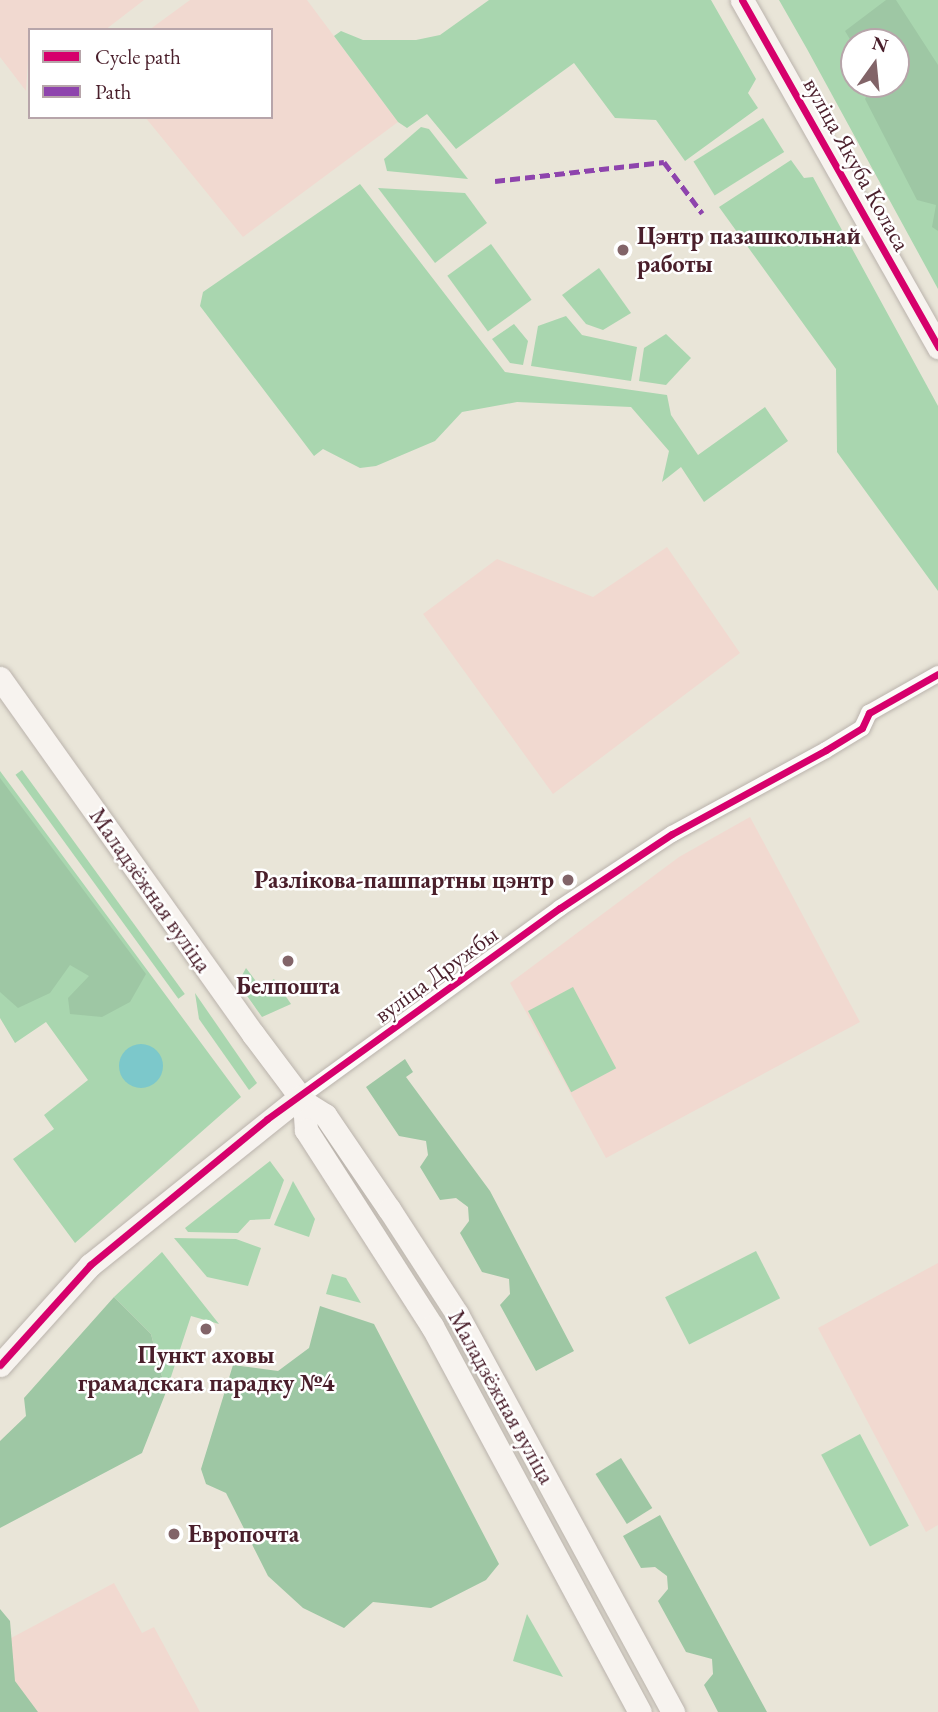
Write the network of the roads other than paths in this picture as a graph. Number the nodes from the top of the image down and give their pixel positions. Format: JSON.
{"nodes":[{"id":1,"x":741,"y":0,"type":"edge"},
{"id":2,"x":938,"y":348,"type":"edge"},
{"id":3,"x":938,"y":674,"type":"edge"},
{"id":4,"x":0,"y":678,"type":"edge"},
{"id":5,"x":302,"y":1099,"type":"junction"},
{"id":6,"x":0,"y":1365,"type":"edge"},
{"id":7,"x":640,"y":1712,"type":"edge"},
{"id":8,"x":673,"y":1712,"type":"edge"}],
"edges":[{"from":1,"to":2,"type":"main road","name":"вуліца Якуба Коласа"},
{"from":3,"to":5,"type":"street","name":"вуліца Дружбы"},
{"from":4,"to":5,"type":"main road","name":"Маладзёжная вуліца"},
{"from":5,"to":6,"type":"main road","name":"вуліца Дружбы"},
{"from":5,"to":7,"type":"main road","name":"Маладзёжная вуліца"},
{"from":5,"to":8,"type":"main road","name":"Маладзёжная вуліца"}]}
